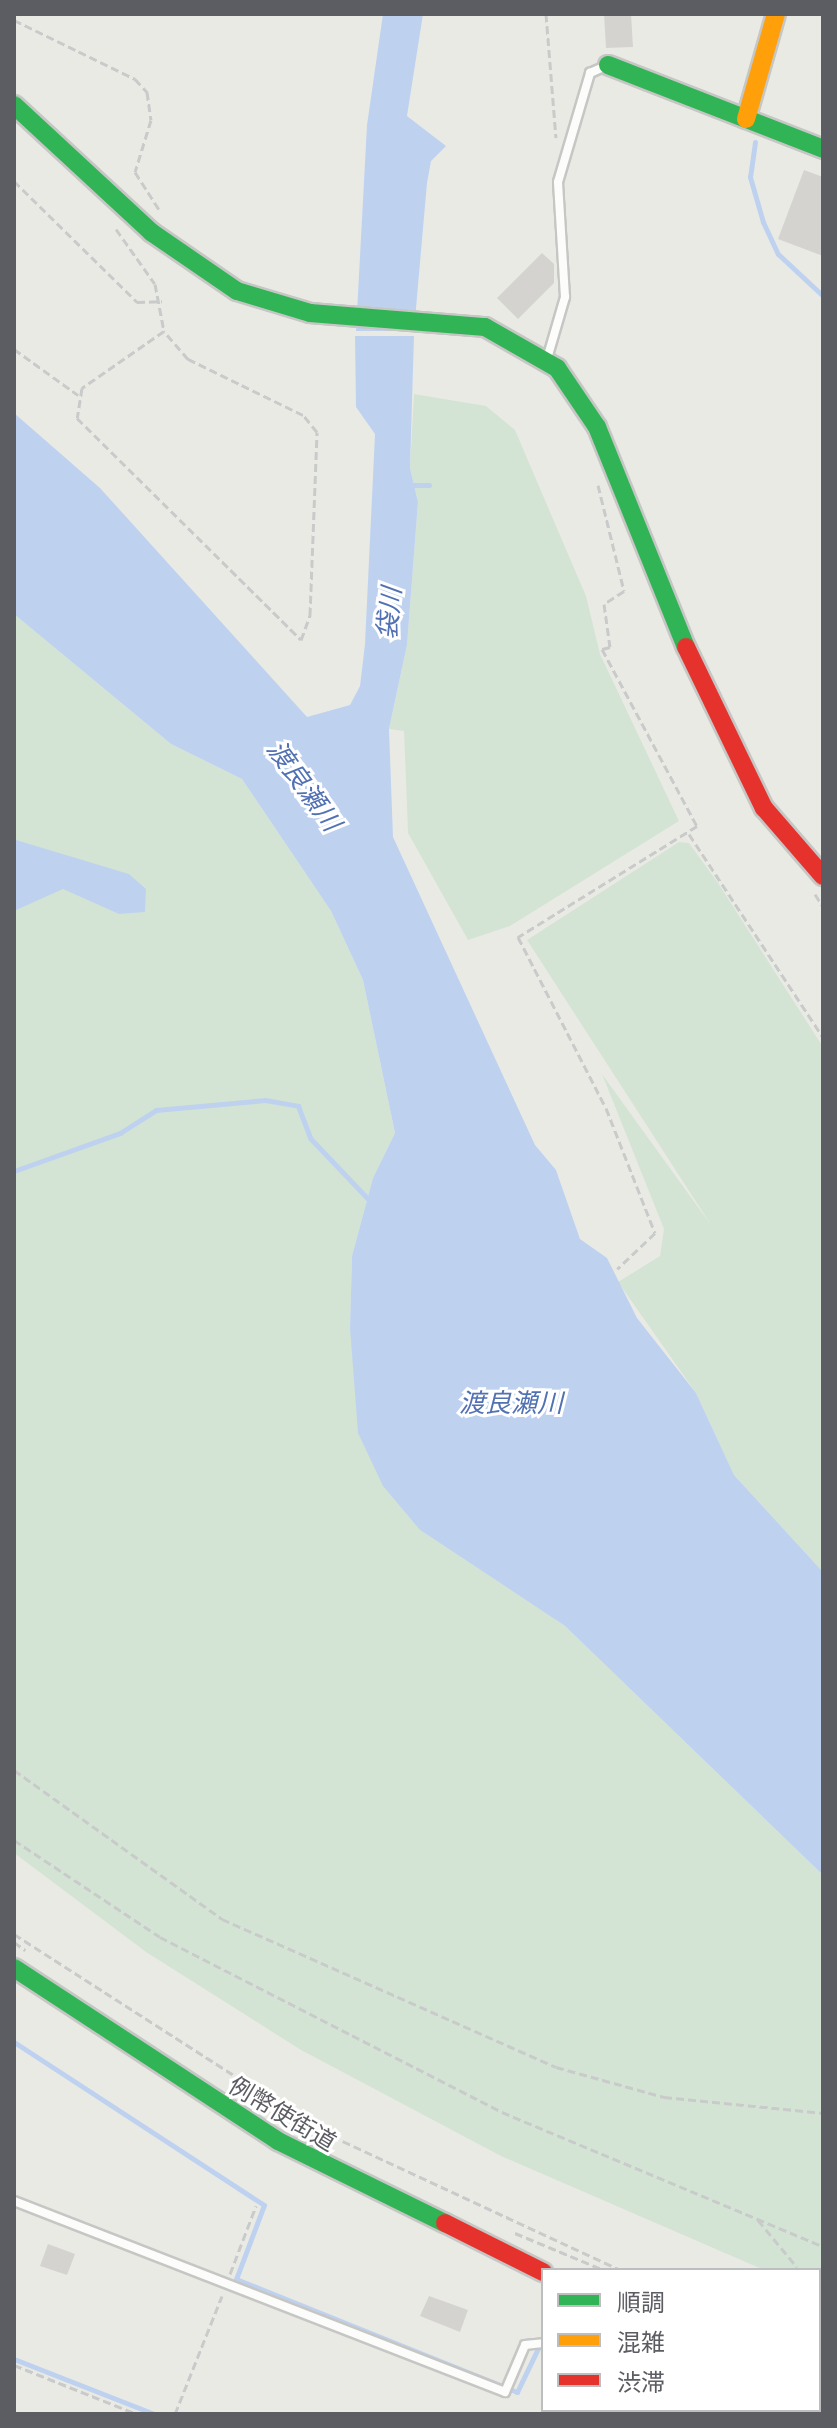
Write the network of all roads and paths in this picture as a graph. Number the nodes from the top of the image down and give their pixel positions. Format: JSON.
{"nodes":[{"id":1,"x":546,"y":14,"type":"edge"},
{"id":2,"x":776,"y":14,"type":"edge"},
{"id":3,"x":14,"y":20,"type":"edge"},
{"id":4,"x":608,"y":65,"type":"joint"},
{"id":5,"x":14,"y":105,"type":"edge"},
{"id":6,"x":746,"y":119,"type":"junction"},
{"id":7,"x":557,"y":147,"type":"dead end"},
{"id":8,"x":823,"y":149,"type":"edge"},
{"id":9,"x":14,"y":181,"type":"edge"},
{"id":10,"x":108,"y":218,"type":"dead end"},
{"id":11,"x":171,"y":225,"type":"dead end"},
{"id":12,"x":162,"y":301,"type":"junction"},
{"id":13,"x":164,"y":331,"type":"junction"},
{"id":14,"x":14,"y":349,"type":"edge"},
{"id":15,"x":547,"y":359,"type":"junction"},
{"id":16,"x":78,"y":395,"type":"junction"},
{"id":17,"x":594,"y":470,"type":"dead end"},
{"id":18,"x":687,"y":832,"type":"junction"},
{"id":19,"x":823,"y":876,"type":"edge"},
{"id":20,"x":823,"y":1037,"type":"edge"},
{"id":21,"x":617,"y":1269,"type":"dead end"},
{"id":22,"x":14,"y":1770,"type":"edge"},
{"id":23,"x":14,"y":1840,"type":"edge"},
{"id":24,"x":14,"y":1934,"type":"edge"},
{"id":25,"x":14,"y":1942,"type":"edge"},
{"id":26,"x":14,"y":1968,"type":"edge"},
{"id":27,"x":65,"y":1979,"type":"dead end"},
{"id":28,"x":251,"y":2098,"type":"dead end"},
{"id":29,"x":823,"y":2113,"type":"edge"},
{"id":30,"x":428,"y":2192,"type":"dead end"},
{"id":31,"x":14,"y":2201,"type":"edge"},
{"id":32,"x":256,"y":2206,"type":"dead end"},
{"id":33,"x":755,"y":2217,"type":"junction"},
{"id":34,"x":502,"y":2227,"type":"dead end"},
{"id":35,"x":823,"y":2246,"type":"edge"},
{"id":36,"x":797,"y":2267,"type":"dead end"},
{"id":37,"x":599,"y":2268,"type":"edge"},
{"id":38,"x":616,"y":2268,"type":"edge"},
{"id":39,"x":541,"y":2271,"type":"edge"},
{"id":40,"x":226,"y":2284,"type":"junction"},
{"id":41,"x":541,"y":2343,"type":"edge"},
{"id":42,"x":14,"y":2365,"type":"edge"},
{"id":43,"x":137,"y":2414,"type":"edge"},
{"id":44,"x":175,"y":2414,"type":"edge"}],
"edges":[{"from":1,"to":7,"type":"path"},
{"from":2,"to":6,"type":"street"},
{"from":3,"to":11,"type":"path"},
{"from":4,"to":6,"type":"street"},
{"from":4,"to":15,"type":"lane"},
{"from":5,"to":15,"type":"street"},
{"from":6,"to":8,"type":"street"},
{"from":9,"to":12,"type":"path"},
{"from":10,"to":12,"type":"path"},
{"from":12,"to":13,"type":"path"},
{"from":13,"to":16,"type":"path"},
{"from":13,"to":16,"type":"path"},
{"from":14,"to":16,"type":"path"},
{"from":15,"to":19,"type":"street"},
{"from":17,"to":18,"type":"path"},
{"from":18,"to":20,"type":"path"},
{"from":18,"to":21,"type":"path"},
{"from":22,"to":29,"type":"path"},
{"from":23,"to":33,"type":"path"},
{"from":24,"to":38,"type":"path"},
{"from":25,"to":27,"type":"path"},
{"from":26,"to":39,"type":"street","name":"例幣使街道"},
{"from":28,"to":30,"type":"path"},
{"from":31,"to":40,"type":"lane"},
{"from":32,"to":40,"type":"path"},
{"from":33,"to":35,"type":"path"},
{"from":33,"to":36,"type":"path"},
{"from":34,"to":37,"type":"path"},
{"from":40,"to":41,"type":"lane"},
{"from":40,"to":44,"type":"path"},
{"from":42,"to":43,"type":"path"}]}
